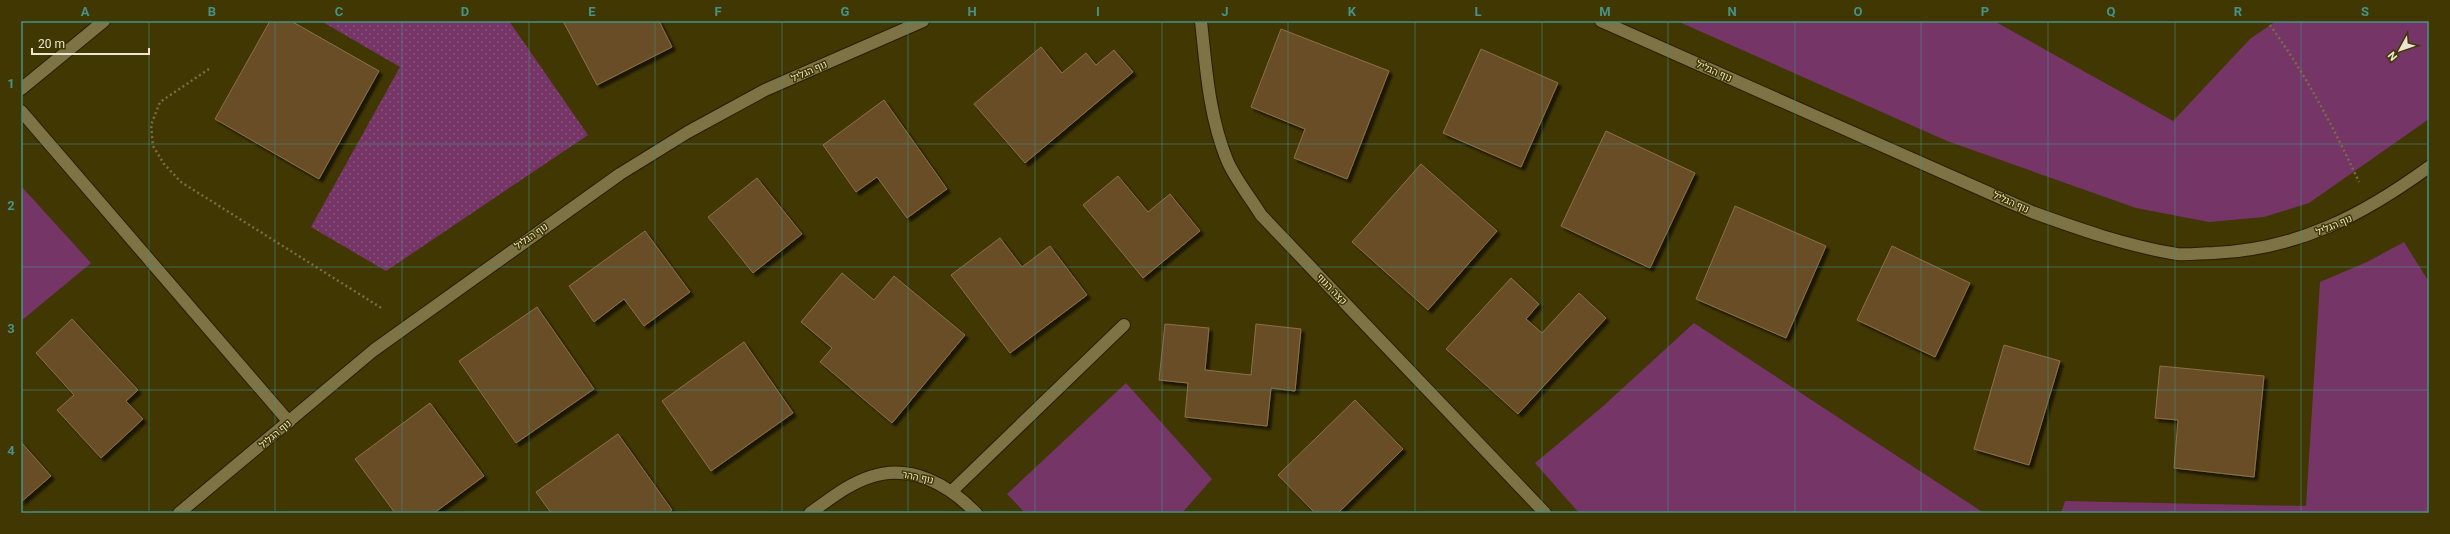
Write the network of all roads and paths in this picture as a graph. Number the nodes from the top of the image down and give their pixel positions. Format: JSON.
{"nodes":[{"id":1,"x":104,"y":21,"type":"edge"},
{"id":2,"x":923,"y":21,"type":"edge"},
{"id":3,"x":1201,"y":21,"type":"edge"},
{"id":4,"x":1602,"y":21,"type":"edge"},
{"id":5,"x":2267,"y":21,"type":"edge"},
{"id":6,"x":209,"y":69,"type":"dead end"},
{"id":7,"x":21,"y":89,"type":"edge"},
{"id":8,"x":21,"y":111,"type":"edge"},
{"id":9,"x":2429,"y":167,"type":"edge"},
{"id":10,"x":2371,"y":206,"type":"junction"},
{"id":11,"x":1124,"y":324,"type":"dead end"},
{"id":12,"x":408,"y":325,"type":"junction"},
{"id":13,"x":289,"y":422,"type":"junction"},
{"id":14,"x":952,"y":490,"type":"junction"},
{"id":15,"x":179,"y":513,"type":"edge"},
{"id":16,"x":810,"y":513,"type":"edge"},
{"id":17,"x":976,"y":513,"type":"edge"},
{"id":18,"x":1545,"y":513,"type":"edge"}],
"edges":[{"from":1,"to":7,"type":"street"},
{"from":2,"to":12,"type":"street","name":"נוף הגליל"},
{"from":3,"to":18,"type":"street","name":"קצה הנוף"},
{"from":4,"to":10,"type":"street","name":"נוף הגליל"},
{"from":5,"to":10,"type":"path"},
{"from":6,"to":12,"type":"path"},
{"from":8,"to":13,"type":"street"},
{"from":9,"to":10,"type":"street","name":"נוף הגליל"},
{"from":11,"to":14,"type":"street"},
{"from":12,"to":13,"type":"street","name":"נוף הגליל"},
{"from":13,"to":15,"type":"street","name":"נוף הגליל"},
{"from":14,"to":16,"type":"street","name":"נוף ההר"},
{"from":14,"to":17,"type":"street","name":"נוף ההר"}]}
